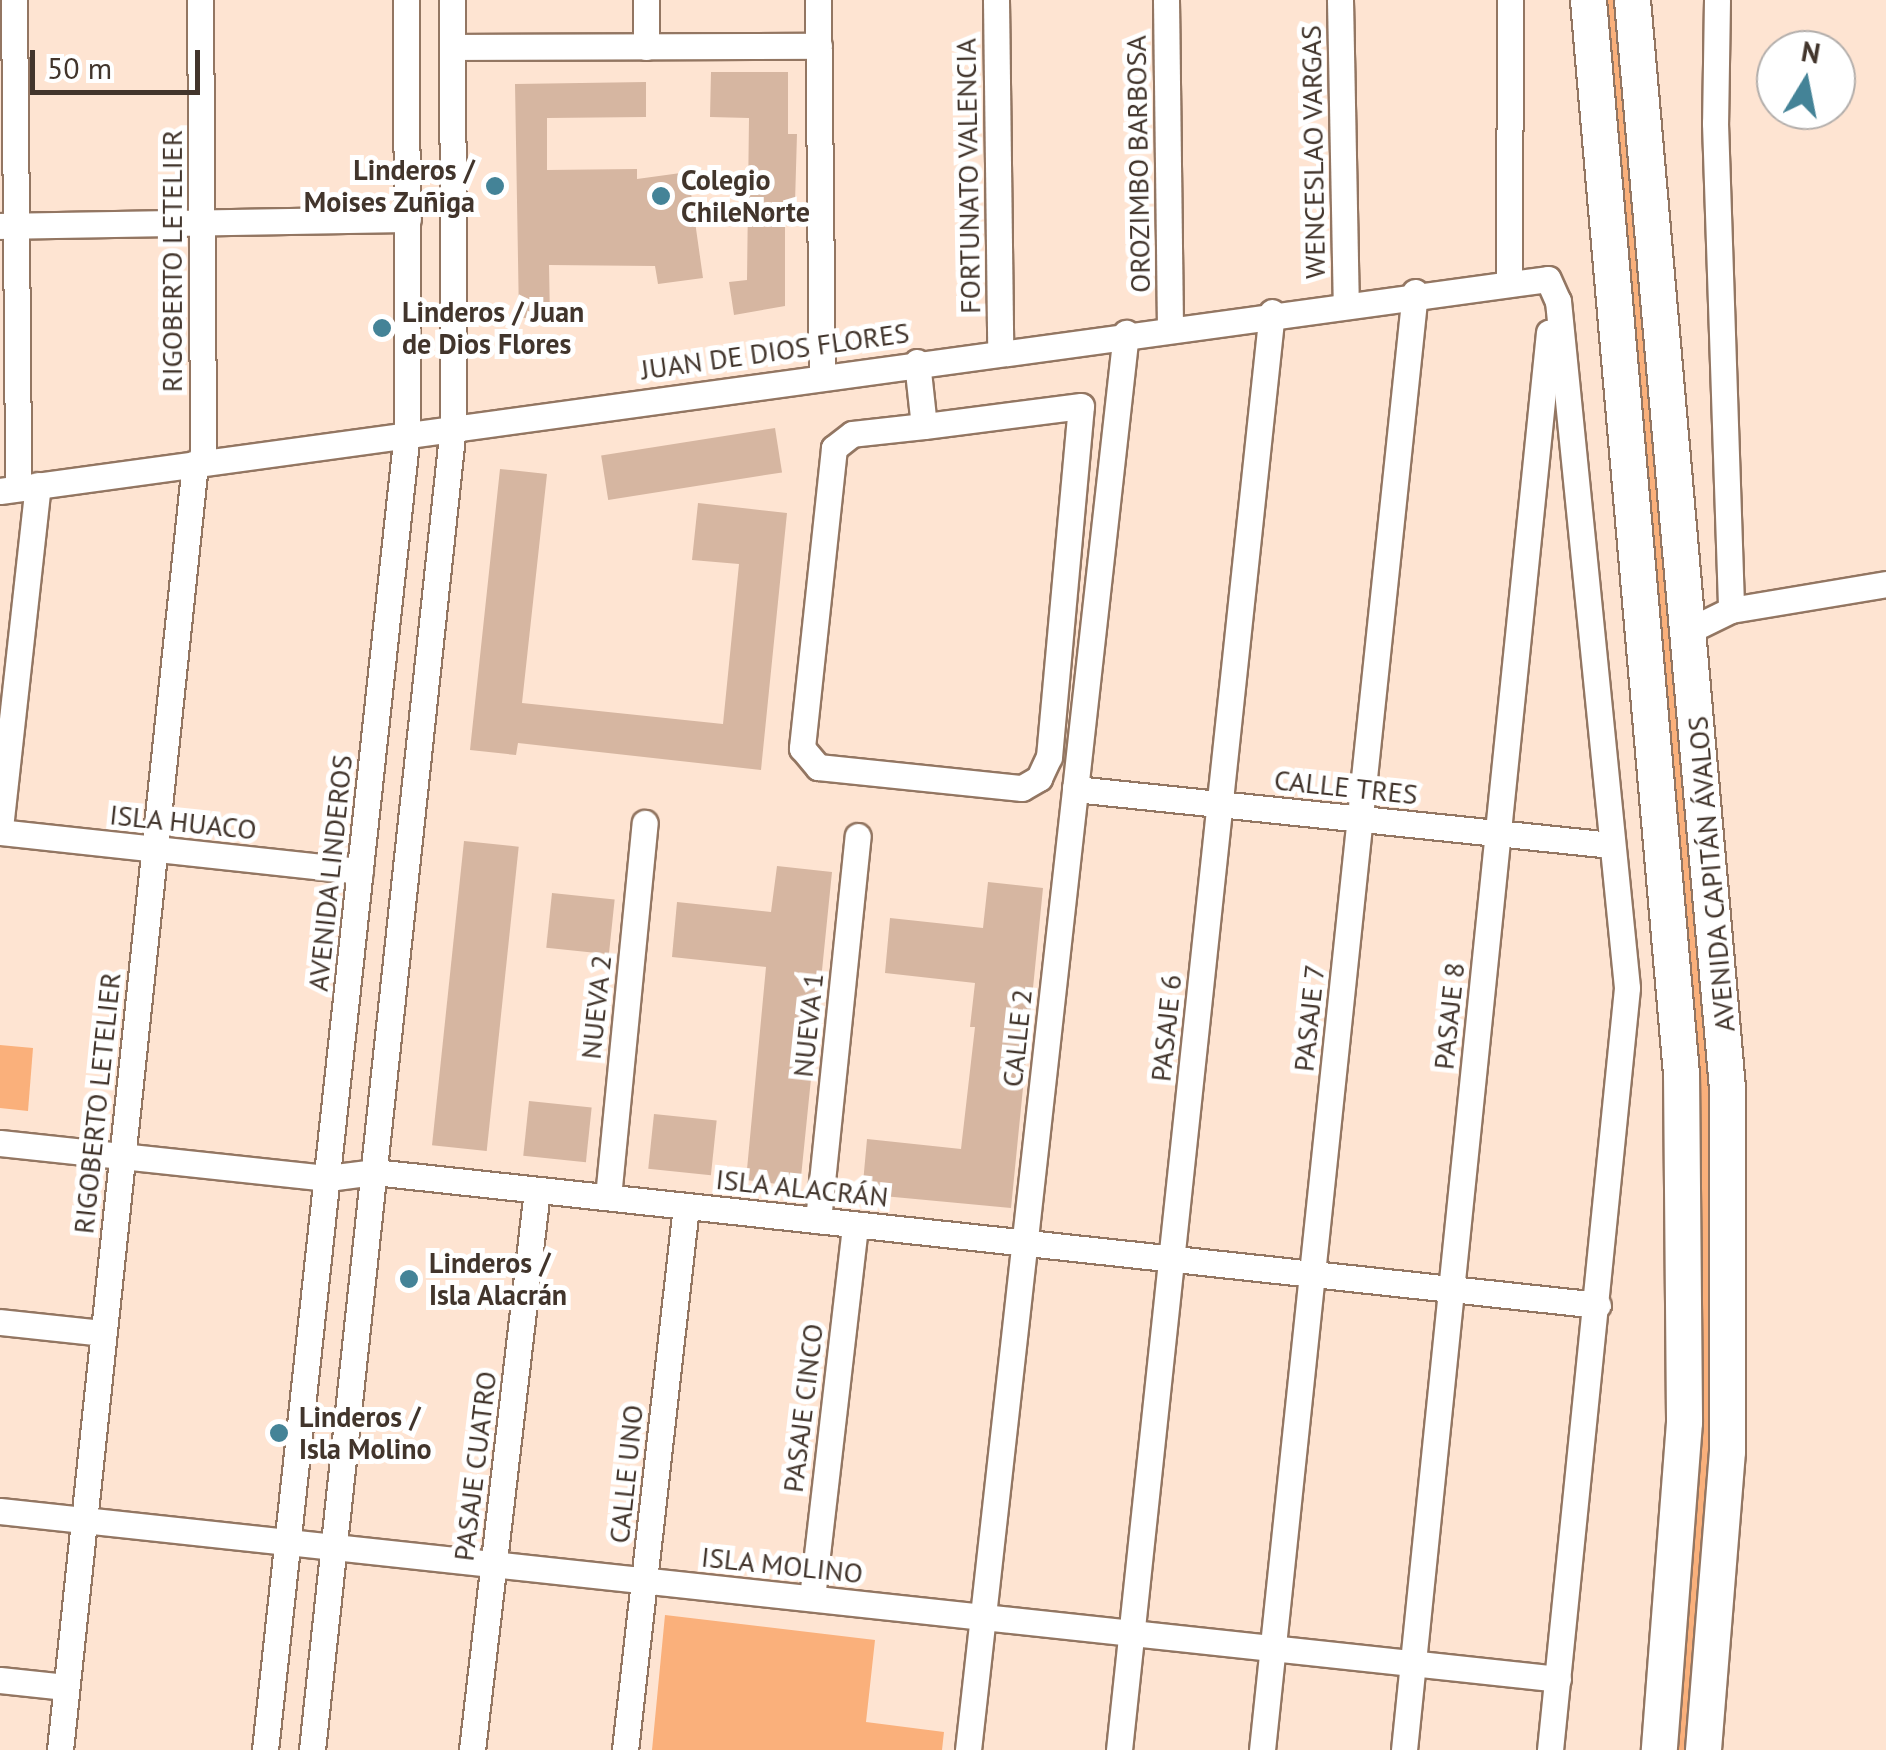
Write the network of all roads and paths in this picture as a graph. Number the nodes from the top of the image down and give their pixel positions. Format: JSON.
{"nodes":[{"id":1,"x":14,"y":0,"type":"edge"},
{"id":2,"x":200,"y":0,"type":"edge"},
{"id":3,"x":406,"y":0,"type":"edge"},
{"id":4,"x":452,"y":0,"type":"edge"},
{"id":5,"x":646,"y":0,"type":"edge"},
{"id":6,"x":818,"y":0,"type":"edge"},
{"id":7,"x":996,"y":0,"type":"edge"},
{"id":8,"x":1166,"y":0,"type":"edge"},
{"id":9,"x":1340,"y":0,"type":"edge"},
{"id":10,"x":1510,"y":0,"type":"edge"},
{"id":11,"x":1588,"y":0,"type":"edge"},
{"id":12,"x":1632,"y":0,"type":"edge"},
{"id":13,"x":1718,"y":0,"type":"edge"},
{"id":14,"x":818,"y":46,"type":"junction"},
{"id":15,"x":646,"y":47,"type":"junction"},
{"id":16,"x":453,"y":48,"type":"junction"},
{"id":17,"x":408,"y":219,"type":"junction"},
{"id":18,"x":202,"y":223,"type":"junction"},
{"id":19,"x":8,"y":226,"type":"edge"},
{"id":20,"x":1508,"y":279,"type":"junction"},
{"id":21,"x":1554,"y":288,"type":"junction"},
{"id":22,"x":1414,"y":292,"type":"junction"},
{"id":23,"x":1346,"y":302,"type":"junction"},
{"id":24,"x":1272,"y":312,"type":"junction"},
{"id":25,"x":1170,"y":326,"type":"junction"},
{"id":26,"x":1126,"y":333,"type":"junction"},
{"id":27,"x":1000,"y":350,"type":"junction"},
{"id":28,"x":917,"y":362,"type":"junction"},
{"id":29,"x":822,"y":375,"type":"junction"},
{"id":30,"x":924,"y":426,"type":"junction"},
{"id":31,"x":453,"y":427,"type":"junction"},
{"id":32,"x":407,"y":433,"type":"junction"},
{"id":33,"x":199,"y":462,"type":"junction"},
{"id":34,"x":19,"y":488,"type":"edge"},
{"id":35,"x":1886,"y":584,"type":"edge"},
{"id":36,"x":1732,"y":610,"type":"junction"},
{"id":37,"x":1690,"y":630,"type":"junction"},
{"id":38,"x":1075,"y":789,"type":"junction"},
{"id":39,"x":1220,"y":804,"type":"junction"},
{"id":40,"x":1360,"y":818,"type":"junction"},
{"id":41,"x":645,"y":822,"type":"dead end"},
{"id":42,"x":0,"y":830,"type":"edge"},
{"id":43,"x":1498,"y":833,"type":"junction"},
{"id":44,"x":858,"y":836,"type":"dead end"},
{"id":45,"x":1611,"y":844,"type":"junction"},
{"id":46,"x":154,"y":849,"type":"junction"},
{"id":47,"x":360,"y":871,"type":"junction"},
{"id":48,"x":0,"y":1144,"type":"edge"},
{"id":49,"x":122,"y":1156,"type":"junction"},
{"id":50,"x":374,"y":1172,"type":"junction"},
{"id":51,"x":328,"y":1178,"type":"junction"},
{"id":52,"x":537,"y":1190,"type":"junction"},
{"id":53,"x":608,"y":1197,"type":"junction"},
{"id":54,"x":686,"y":1206,"type":"junction"},
{"id":55,"x":818,"y":1220,"type":"junction"},
{"id":56,"x":855,"y":1224,"type":"junction"},
{"id":57,"x":1024,"y":1242,"type":"junction"},
{"id":58,"x":1172,"y":1258,"type":"junction"},
{"id":59,"x":1312,"y":1274,"type":"junction"},
{"id":60,"x":1451,"y":1289,"type":"junction"},
{"id":61,"x":1598,"y":1305,"type":"junction"},
{"id":62,"x":0,"y":1322,"type":"edge"},
{"id":63,"x":103,"y":1332,"type":"junction"},
{"id":64,"x":0,"y":1512,"type":"edge"},
{"id":65,"x":84,"y":1520,"type":"junction"},
{"id":66,"x":288,"y":1542,"type":"junction"},
{"id":67,"x":334,"y":1547,"type":"junction"},
{"id":68,"x":494,"y":1564,"type":"junction"},
{"id":69,"x":644,"y":1580,"type":"junction"},
{"id":70,"x":812,"y":1598,"type":"junction"},
{"id":71,"x":983,"y":1617,"type":"junction"},
{"id":72,"x":1132,"y":1633,"type":"junction"},
{"id":73,"x":1273,"y":1648,"type":"junction"},
{"id":74,"x":1413,"y":1663,"type":"junction"},
{"id":75,"x":1558,"y":1678,"type":"junction"},
{"id":76,"x":0,"y":1680,"type":"edge"},
{"id":77,"x":66,"y":1687,"type":"junction"},
{"id":78,"x":60,"y":1750,"type":"edge"},
{"id":79,"x":265,"y":1750,"type":"edge"},
{"id":80,"x":312,"y":1750,"type":"edge"},
{"id":81,"x":472,"y":1750,"type":"edge"},
{"id":82,"x":625,"y":1750,"type":"edge"},
{"id":83,"x":968,"y":1750,"type":"edge"},
{"id":84,"x":1119,"y":1750,"type":"edge"},
{"id":85,"x":1262,"y":1750,"type":"edge"},
{"id":86,"x":1404,"y":1750,"type":"edge"},
{"id":87,"x":1550,"y":1750,"type":"edge"},
{"id":88,"x":1659,"y":1750,"type":"edge"},
{"id":89,"x":1702,"y":1750,"type":"edge"}],
"edges":[{"from":1,"to":19,"type":"street"},
{"from":2,"to":18,"type":"street","name":"RIGOBERTO LETELIER"},
{"from":3,"to":17,"type":"street","name":"AVENIDA LINDEROS"},
{"from":4,"to":16,"type":"street"},
{"from":5,"to":15,"type":"street"},
{"from":6,"to":14,"type":"street"},
{"from":7,"to":27,"type":"street","name":"FORTUNATO VALENCIA"},
{"from":8,"to":25,"type":"street","name":"OROZIMBO BARBOSA"},
{"from":9,"to":23,"type":"street","name":"WENCESLAO VARGAS"},
{"from":10,"to":20,"type":"street"},
{"from":11,"to":88,"type":"highway","name":"AVENIDA CAPITÁN ÁVALOS"},
{"from":12,"to":37,"type":"highway","name":"AVENIDA CAPITÁN ÁVALOS"},
{"from":13,"to":36,"type":"street"},
{"from":14,"to":15,"type":"street"},
{"from":14,"to":29,"type":"street"},
{"from":15,"to":16,"type":"street"},
{"from":16,"to":31,"type":"street"},
{"from":17,"to":18,"type":"street"},
{"from":17,"to":32,"type":"street","name":"AVENIDA LINDEROS"},
{"from":18,"to":19,"type":"street"},
{"from":18,"to":33,"type":"street","name":"RIGOBERTO LETELIER"},
{"from":19,"to":34,"type":"street"},
{"from":20,"to":21,"type":"street","name":"JUAN DE DIOS FLORES"},
{"from":20,"to":22,"type":"street","name":"JUAN DE DIOS FLORES"},
{"from":21,"to":43,"type":"street","name":"PASAJE 8"},
{"from":21,"to":45,"type":"street"},
{"from":22,"to":23,"type":"street","name":"JUAN DE DIOS FLORES"},
{"from":22,"to":40,"type":"street","name":"PASAJE 7"},
{"from":23,"to":24,"type":"street","name":"JUAN DE DIOS FLORES"},
{"from":24,"to":25,"type":"street","name":"JUAN DE DIOS FLORES"},
{"from":24,"to":39,"type":"street","name":"PASAJE 6"},
{"from":25,"to":26,"type":"street","name":"JUAN DE DIOS FLORES"},
{"from":26,"to":27,"type":"street","name":"JUAN DE DIOS FLORES"},
{"from":26,"to":38,"type":"street","name":"CALLE 2"},
{"from":27,"to":28,"type":"street","name":"JUAN DE DIOS FLORES"},
{"from":28,"to":29,"type":"street","name":"JUAN DE DIOS FLORES"},
{"from":28,"to":30,"type":"street"},
{"from":29,"to":31,"type":"street","name":"JUAN DE DIOS FLORES"},
{"from":30,"to":30,"type":"street"},
{"from":31,"to":32,"type":"street","name":"JUAN DE DIOS FLORES"},
{"from":31,"to":50,"type":"street"},
{"from":32,"to":33,"type":"street","name":"JUAN DE DIOS FLORES"},
{"from":32,"to":47,"type":"street","name":"AVENIDA LINDEROS"},
{"from":33,"to":34,"type":"street","name":"JUAN DE DIOS FLORES"},
{"from":33,"to":46,"type":"street","name":"RIGOBERTO LETELIER"},
{"from":34,"to":42,"type":"street"},
{"from":35,"to":36,"type":"street"},
{"from":36,"to":37,"type":"street"},
{"from":37,"to":89,"type":"highway","name":"AVENIDA CAPITÁN ÁVALOS"},
{"from":38,"to":39,"type":"street","name":"CALLE TRES"},
{"from":38,"to":57,"type":"street","name":"CALLE 2"},
{"from":39,"to":40,"type":"street","name":"CALLE TRES"},
{"from":39,"to":58,"type":"street","name":"PASAJE 6"},
{"from":40,"to":43,"type":"street","name":"CALLE TRES"},
{"from":40,"to":59,"type":"street","name":"PASAJE 7"},
{"from":41,"to":53,"type":"street","name":"NUEVA 2"},
{"from":42,"to":46,"type":"street","name":"ISLA HUACO"},
{"from":43,"to":45,"type":"street","name":"CALLE TRES"},
{"from":43,"to":60,"type":"street","name":"PASAJE 8"},
{"from":44,"to":55,"type":"street","name":"NUEVA 1"},
{"from":45,"to":61,"type":"street"},
{"from":46,"to":47,"type":"street","name":"ISLA HUACO"},
{"from":46,"to":49,"type":"street","name":"RIGOBERTO LETELIER"},
{"from":47,"to":51,"type":"street","name":"AVENIDA LINDEROS"},
{"from":48,"to":49,"type":"street","name":"ISLA ALACRÁN"},
{"from":49,"to":51,"type":"street","name":"ISLA ALACRÁN"},
{"from":49,"to":63,"type":"street","name":"RIGOBERTO LETELIER"},
{"from":50,"to":51,"type":"street","name":"ISLA ALACRÁN"},
{"from":50,"to":52,"type":"street","name":"ISLA ALACRÁN"},
{"from":50,"to":67,"type":"street"},
{"from":51,"to":66,"type":"street","name":"AVENIDA LINDEROS"},
{"from":52,"to":53,"type":"street","name":"ISLA ALACRÁN"},
{"from":52,"to":68,"type":"street","name":"PASAJE CUATRO"},
{"from":53,"to":54,"type":"street","name":"ISLA ALACRÁN"},
{"from":54,"to":55,"type":"street","name":"ISLA ALACRÁN"},
{"from":54,"to":69,"type":"street","name":"CALLE UNO"},
{"from":55,"to":56,"type":"street","name":"ISLA ALACRÁN"},
{"from":56,"to":57,"type":"street","name":"ISLA ALACRÁN"},
{"from":56,"to":70,"type":"street","name":"PASAJE CINCO"},
{"from":57,"to":58,"type":"street","name":"ISLA ALACRÁN"},
{"from":57,"to":71,"type":"street","name":"CALLE 2"},
{"from":58,"to":59,"type":"street","name":"ISLA ALACRÁN"},
{"from":58,"to":72,"type":"street","name":"PASAJE 6"},
{"from":59,"to":60,"type":"street","name":"ISLA ALACRÁN"},
{"from":59,"to":73,"type":"street","name":"PASAJE 7"},
{"from":60,"to":61,"type":"street","name":"ISLA ALACRÁN"},
{"from":60,"to":74,"type":"street","name":"PASAJE 8"},
{"from":61,"to":75,"type":"street"},
{"from":62,"to":63,"type":"street"},
{"from":63,"to":65,"type":"street","name":"RIGOBERTO LETELIER"},
{"from":64,"to":65,"type":"street","name":"ISLA MOLINO"},
{"from":65,"to":66,"type":"street","name":"ISLA MOLINO"},
{"from":65,"to":77,"type":"street","name":"RIGOBERTO LETELIER"},
{"from":66,"to":67,"type":"street","name":"ISLA MOLINO"},
{"from":66,"to":79,"type":"street","name":"AVENIDA LINDEROS"},
{"from":67,"to":68,"type":"street","name":"ISLA MOLINO"},
{"from":67,"to":80,"type":"street"},
{"from":68,"to":69,"type":"street","name":"ISLA MOLINO"},
{"from":68,"to":81,"type":"street","name":"PASAJE CUATRO"},
{"from":69,"to":70,"type":"street","name":"ISLA MOLINO"},
{"from":69,"to":82,"type":"street","name":"CALLE UNO"},
{"from":70,"to":71,"type":"street","name":"ISLA MOLINO"},
{"from":71,"to":72,"type":"street","name":"ISLA MOLINO"},
{"from":71,"to":83,"type":"street","name":"CALLE 2"},
{"from":72,"to":73,"type":"street","name":"ISLA MOLINO"},
{"from":72,"to":84,"type":"street","name":"PASAJE 6"},
{"from":73,"to":74,"type":"street","name":"ISLA MOLINO"},
{"from":73,"to":85,"type":"street","name":"PASAJE 7"},
{"from":74,"to":75,"type":"street","name":"ISLA MOLINO"},
{"from":74,"to":86,"type":"street","name":"PASAJE 8"},
{"from":75,"to":87,"type":"street"},
{"from":76,"to":77,"type":"street"},
{"from":77,"to":78,"type":"street","name":"RIGOBERTO LETELIER"}]}
